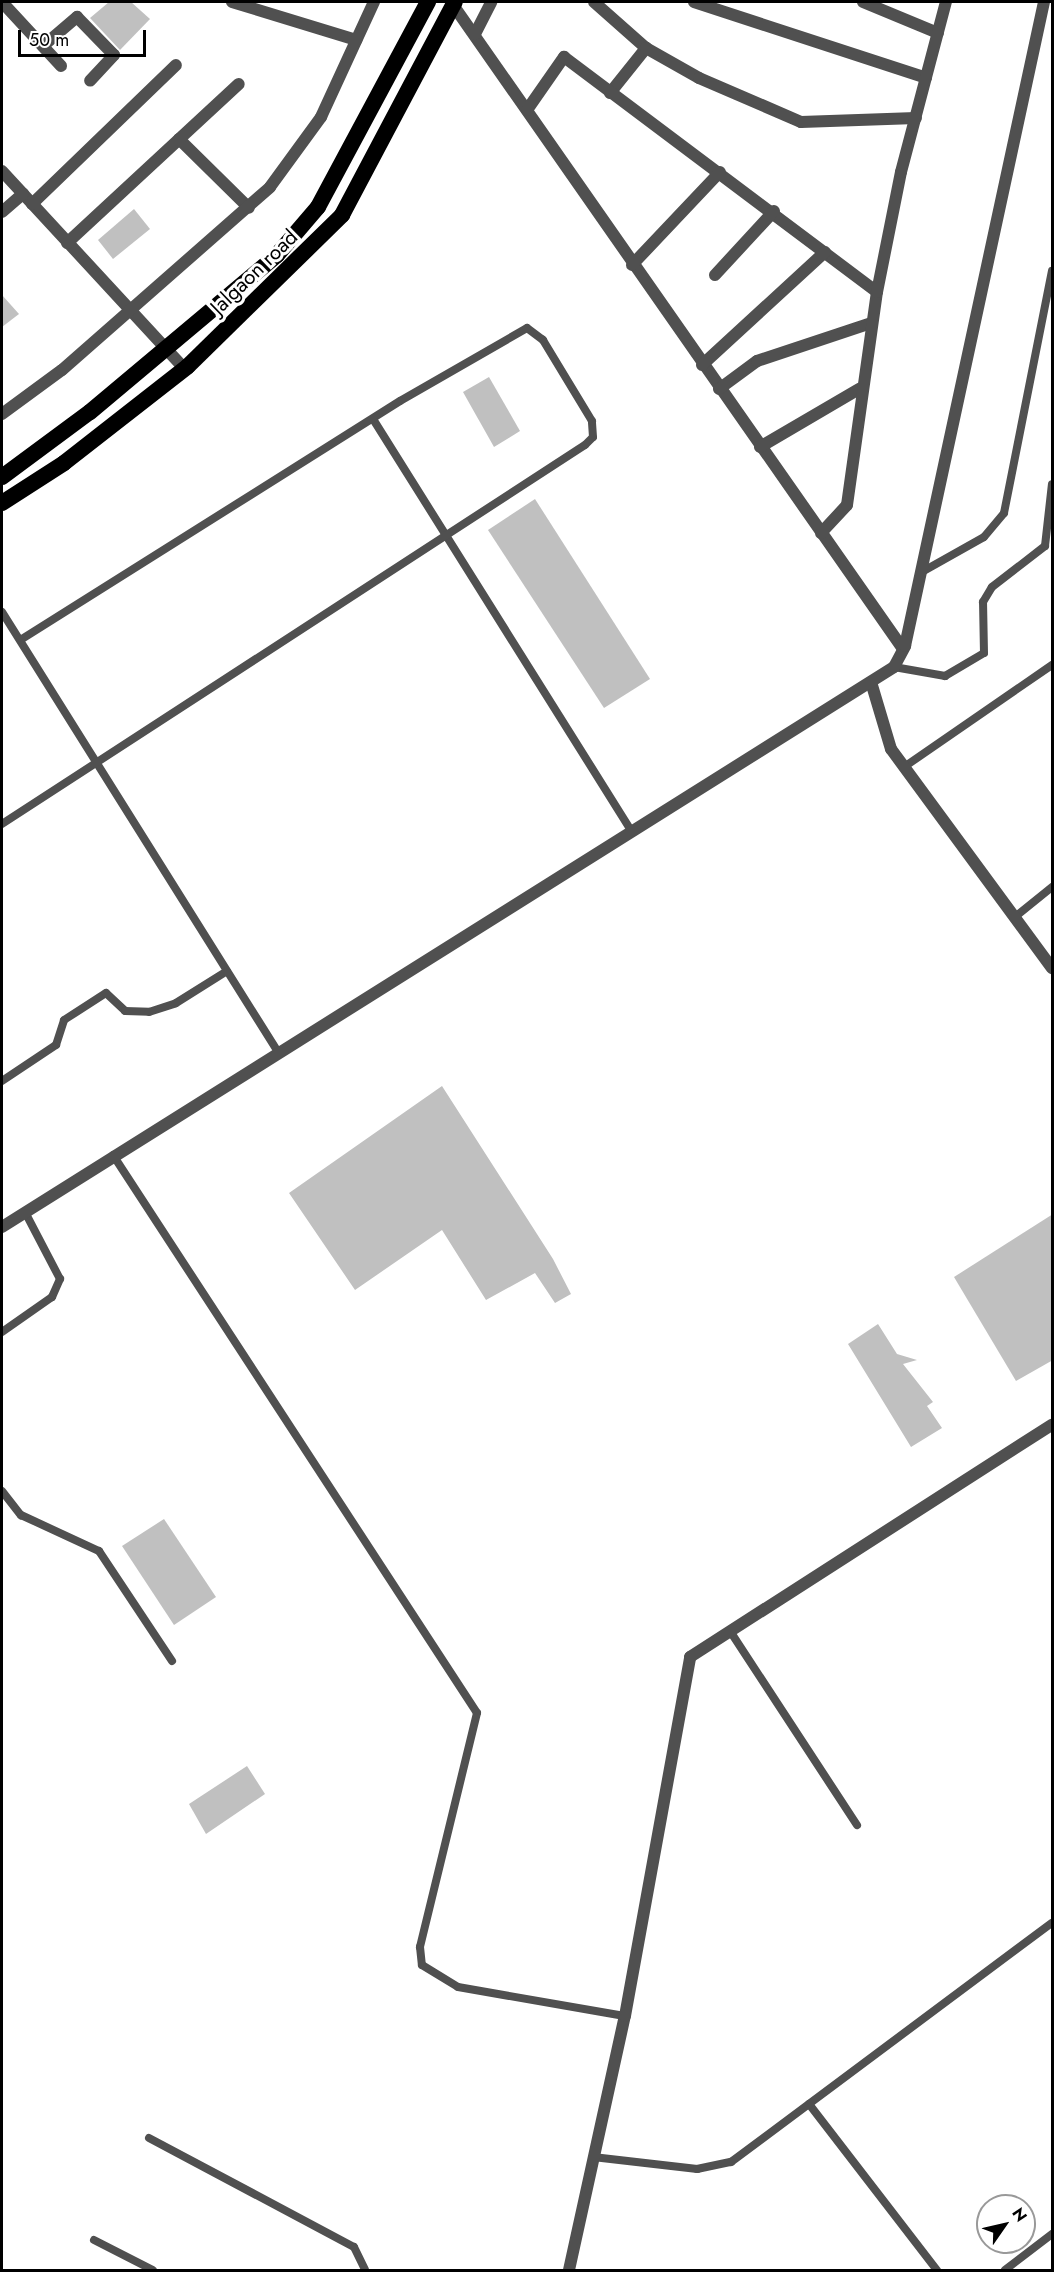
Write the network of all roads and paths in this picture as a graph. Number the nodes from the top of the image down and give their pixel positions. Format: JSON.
{"nodes":[{"id":1,"x":2,"y":2,"type":"edge"},
{"id":2,"x":232,"y":2,"type":"edge"},
{"id":3,"x":374,"y":2,"type":"edge"},
{"id":4,"x":428,"y":2,"type":"edge"},
{"id":5,"x":453,"y":2,"type":"edge"},
{"id":6,"x":491,"y":2,"type":"edge"},
{"id":7,"x":594,"y":2,"type":"edge"},
{"id":8,"x":694,"y":2,"type":"edge"},
{"id":9,"x":863,"y":2,"type":"edge"},
{"id":10,"x":946,"y":2,"type":"edge"},
{"id":11,"x":1044,"y":2,"type":"edge"},
{"id":12,"x":938,"y":33,"type":"junction"},
{"id":13,"x":475,"y":34,"type":"junction"},
{"id":14,"x":356,"y":40,"type":"junction"},
{"id":15,"x":43,"y":46,"type":"junction"},
{"id":16,"x":646,"y":48,"type":"junction"},
{"id":17,"x":176,"y":65,"type":"dead end"},
{"id":18,"x":61,"y":66,"type":"dead end"},
{"id":19,"x":926,"y":78,"type":"junction"},
{"id":20,"x":90,"y":81,"type":"dead end"},
{"id":21,"x":239,"y":84,"type":"dead end"},
{"id":22,"x":610,"y":93,"type":"junction"},
{"id":23,"x":527,"y":110,"type":"junction"},
{"id":24,"x":916,"y":118,"type":"junction"},
{"id":25,"x":179,"y":139,"type":"junction"},
{"id":26,"x":2,"y":171,"type":"edge"},
{"id":27,"x":720,"y":172,"type":"junction"},
{"id":28,"x":23,"y":194,"type":"junction"},
{"id":29,"x":32,"y":204,"type":"junction"},
{"id":30,"x":249,"y":208,"type":"junction"},
{"id":31,"x":774,"y":211,"type":"junction"},
{"id":32,"x":2,"y":212,"type":"edge"},
{"id":33,"x":67,"y":243,"type":"junction"},
{"id":34,"x":825,"y":252,"type":"junction"},
{"id":35,"x":632,"y":266,"type":"junction"},
{"id":36,"x":1053,"y":271,"type":"edge"},
{"id":37,"x":715,"y":275,"type":"dead end"},
{"id":38,"x":877,"y":292,"type":"junction"},
{"id":39,"x":130,"y":313,"type":"junction"},
{"id":40,"x":871,"y":323,"type":"junction"},
{"id":41,"x":163,"y":351,"type":"junction"},
{"id":42,"x":702,"y":364,"type":"junction"},
{"id":43,"x":185,"y":369,"type":"junction"},
{"id":44,"x":719,"y":389,"type":"junction"},
{"id":45,"x":859,"y":389,"type":"junction"},
{"id":46,"x":2,"y":414,"type":"edge"},
{"id":47,"x":373,"y":419,"type":"junction"},
{"id":48,"x":760,"y":447,"type":"junction"},
{"id":49,"x":2,"y":477,"type":"edge"},
{"id":50,"x":1053,"y":484,"type":"edge"},
{"id":51,"x":1052,"y":496,"type":"edge"},
{"id":52,"x":2,"y":503,"type":"edge"},
{"id":53,"x":444,"y":533,"type":"junction"},
{"id":54,"x":821,"y":533,"type":"junction"},
{"id":55,"x":1053,"y":540,"type":"edge"},
{"id":56,"x":1045,"y":546,"type":"junction"},
{"id":57,"x":920,"y":573,"type":"junction"},
{"id":58,"x":2,"y":612,"type":"edge"},
{"id":59,"x":21,"y":640,"type":"junction"},
{"id":60,"x":903,"y":649,"type":"junction"},
{"id":61,"x":1053,"y":665,"type":"edge"},
{"id":62,"x":894,"y":667,"type":"junction"},
{"id":63,"x":871,"y":682,"type":"junction"},
{"id":64,"x":95,"y":760,"type":"junction"},
{"id":65,"x":904,"y":767,"type":"junction"},
{"id":66,"x":2,"y":824,"type":"edge"},
{"id":67,"x":630,"y":829,"type":"junction"},
{"id":68,"x":1053,"y":887,"type":"edge"},
{"id":69,"x":1015,"y":917,"type":"junction"},
{"id":70,"x":1053,"y":968,"type":"edge"},
{"id":71,"x":227,"y":971,"type":"junction"},
{"id":72,"x":278,"y":1052,"type":"junction"},
{"id":73,"x":2,"y":1081,"type":"edge"},
{"id":74,"x":113,"y":1155,"type":"junction"},
{"id":75,"x":25,"y":1212,"type":"junction"},
{"id":76,"x":2,"y":1227,"type":"edge"},
{"id":77,"x":2,"y":1332,"type":"edge"},
{"id":78,"x":1053,"y":1425,"type":"edge"},
{"id":79,"x":2,"y":1491,"type":"edge"},
{"id":80,"x":730,"y":1631,"type":"junction"},
{"id":81,"x":172,"y":1661,"type":"dead end"},
{"id":82,"x":857,"y":1825,"type":"dead end"},
{"id":83,"x":1053,"y":1923,"type":"edge"},
{"id":84,"x":625,"y":2016,"type":"junction"},
{"id":85,"x":809,"y":2104,"type":"junction"},
{"id":86,"x":149,"y":2138,"type":"dead end"},
{"id":87,"x":593,"y":2157,"type":"junction"},
{"id":88,"x":1053,"y":2234,"type":"edge"},
{"id":89,"x":94,"y":2240,"type":"dead end"},
{"id":90,"x":153,"y":2271,"type":"edge"},
{"id":91,"x":365,"y":2271,"type":"edge"},
{"id":92,"x":569,"y":2271,"type":"edge"},
{"id":93,"x":937,"y":2271,"type":"edge"},
{"id":94,"x":1005,"y":2271,"type":"edge"}],
"edges":[{"from":1,"to":15,"type":"street"},
{"from":2,"to":14,"type":"street"},
{"from":3,"to":14,"type":"street"},
{"from":4,"to":41,"type":"highway","name":"Jalgaon road"},
{"from":5,"to":13,"type":"street"},
{"from":5,"to":43,"type":"highway","name":"Jalgaon road"},
{"from":6,"to":13,"type":"street"},
{"from":7,"to":16,"type":"street"},
{"from":8,"to":19,"type":"street"},
{"from":9,"to":12,"type":"street"},
{"from":10,"to":12,"type":"street"},
{"from":11,"to":57,"type":"street"},
{"from":12,"to":19,"type":"street"},
{"from":13,"to":23,"type":"street"},
{"from":14,"to":30,"type":"street"},
{"from":15,"to":18,"type":"street"},
{"from":15,"to":20,"type":"street"},
{"from":16,"to":22,"type":"street"},
{"from":16,"to":24,"type":"street"},
{"from":17,"to":29,"type":"street"},
{"from":19,"to":24,"type":"street"},
{"from":21,"to":25,"type":"street"},
{"from":22,"to":23,"type":"street"},
{"from":22,"to":27,"type":"street"},
{"from":23,"to":35,"type":"street"},
{"from":24,"to":38,"type":"street"},
{"from":25,"to":30,"type":"street"},
{"from":25,"to":33,"type":"street"},
{"from":26,"to":28,"type":"street"},
{"from":27,"to":31,"type":"street"},
{"from":27,"to":35,"type":"street"},
{"from":28,"to":29,"type":"street"},
{"from":28,"to":32,"type":"street"},
{"from":29,"to":33,"type":"street"},
{"from":30,"to":39,"type":"street"},
{"from":31,"to":34,"type":"street"},
{"from":31,"to":37,"type":"street"},
{"from":33,"to":39,"type":"street"},
{"from":34,"to":38,"type":"street"},
{"from":34,"to":42,"type":"street"},
{"from":35,"to":42,"type":"street"},
{"from":36,"to":57,"type":"lane"},
{"from":38,"to":40,"type":"street"},
{"from":39,"to":41,"type":"street"},
{"from":39,"to":46,"type":"street"},
{"from":40,"to":44,"type":"street"},
{"from":40,"to":45,"type":"street"},
{"from":41,"to":43,"type":"street"},
{"from":41,"to":49,"type":"highway","name":"Jalgaon road"},
{"from":42,"to":44,"type":"street"},
{"from":43,"to":52,"type":"highway","name":"Jalgaon road"},
{"from":44,"to":48,"type":"street"},
{"from":45,"to":48,"type":"street"},
{"from":45,"to":54,"type":"street"},
{"from":47,"to":53,"type":"lane"},
{"from":47,"to":53,"type":"lane"},
{"from":47,"to":59,"type":"lane"},
{"from":48,"to":54,"type":"street"},
{"from":50,"to":51,"type":"lane"},
{"from":51,"to":56,"type":"lane"},
{"from":53,"to":64,"type":"lane"},
{"from":53,"to":67,"type":"lane"},
{"from":54,"to":60,"type":"street"},
{"from":55,"to":56,"type":"lane"},
{"from":56,"to":62,"type":"lane"},
{"from":57,"to":60,"type":"street"},
{"from":58,"to":59,"type":"lane"},
{"from":59,"to":64,"type":"lane"},
{"from":60,"to":62,"type":"street"},
{"from":61,"to":65,"type":"lane"},
{"from":62,"to":63,"type":"street"},
{"from":63,"to":65,"type":"street"},
{"from":63,"to":67,"type":"street"},
{"from":64,"to":66,"type":"lane"},
{"from":64,"to":71,"type":"lane"},
{"from":65,"to":69,"type":"street"},
{"from":67,"to":72,"type":"street"},
{"from":68,"to":69,"type":"lane"},
{"from":69,"to":70,"type":"street"},
{"from":71,"to":72,"type":"lane"},
{"from":71,"to":73,"type":"lane"},
{"from":72,"to":74,"type":"street"},
{"from":74,"to":75,"type":"street"},
{"from":74,"to":84,"type":"lane"},
{"from":75,"to":76,"type":"street"},
{"from":75,"to":77,"type":"lane"},
{"from":78,"to":80,"type":"street"},
{"from":79,"to":81,"type":"lane"},
{"from":80,"to":82,"type":"lane"},
{"from":80,"to":84,"type":"street"},
{"from":83,"to":85,"type":"lane"},
{"from":84,"to":87,"type":"street"},
{"from":85,"to":87,"type":"lane"},
{"from":85,"to":93,"type":"lane"},
{"from":86,"to":91,"type":"lane"},
{"from":87,"to":92,"type":"street"},
{"from":88,"to":94,"type":"lane"},
{"from":89,"to":90,"type":"lane"}]}
